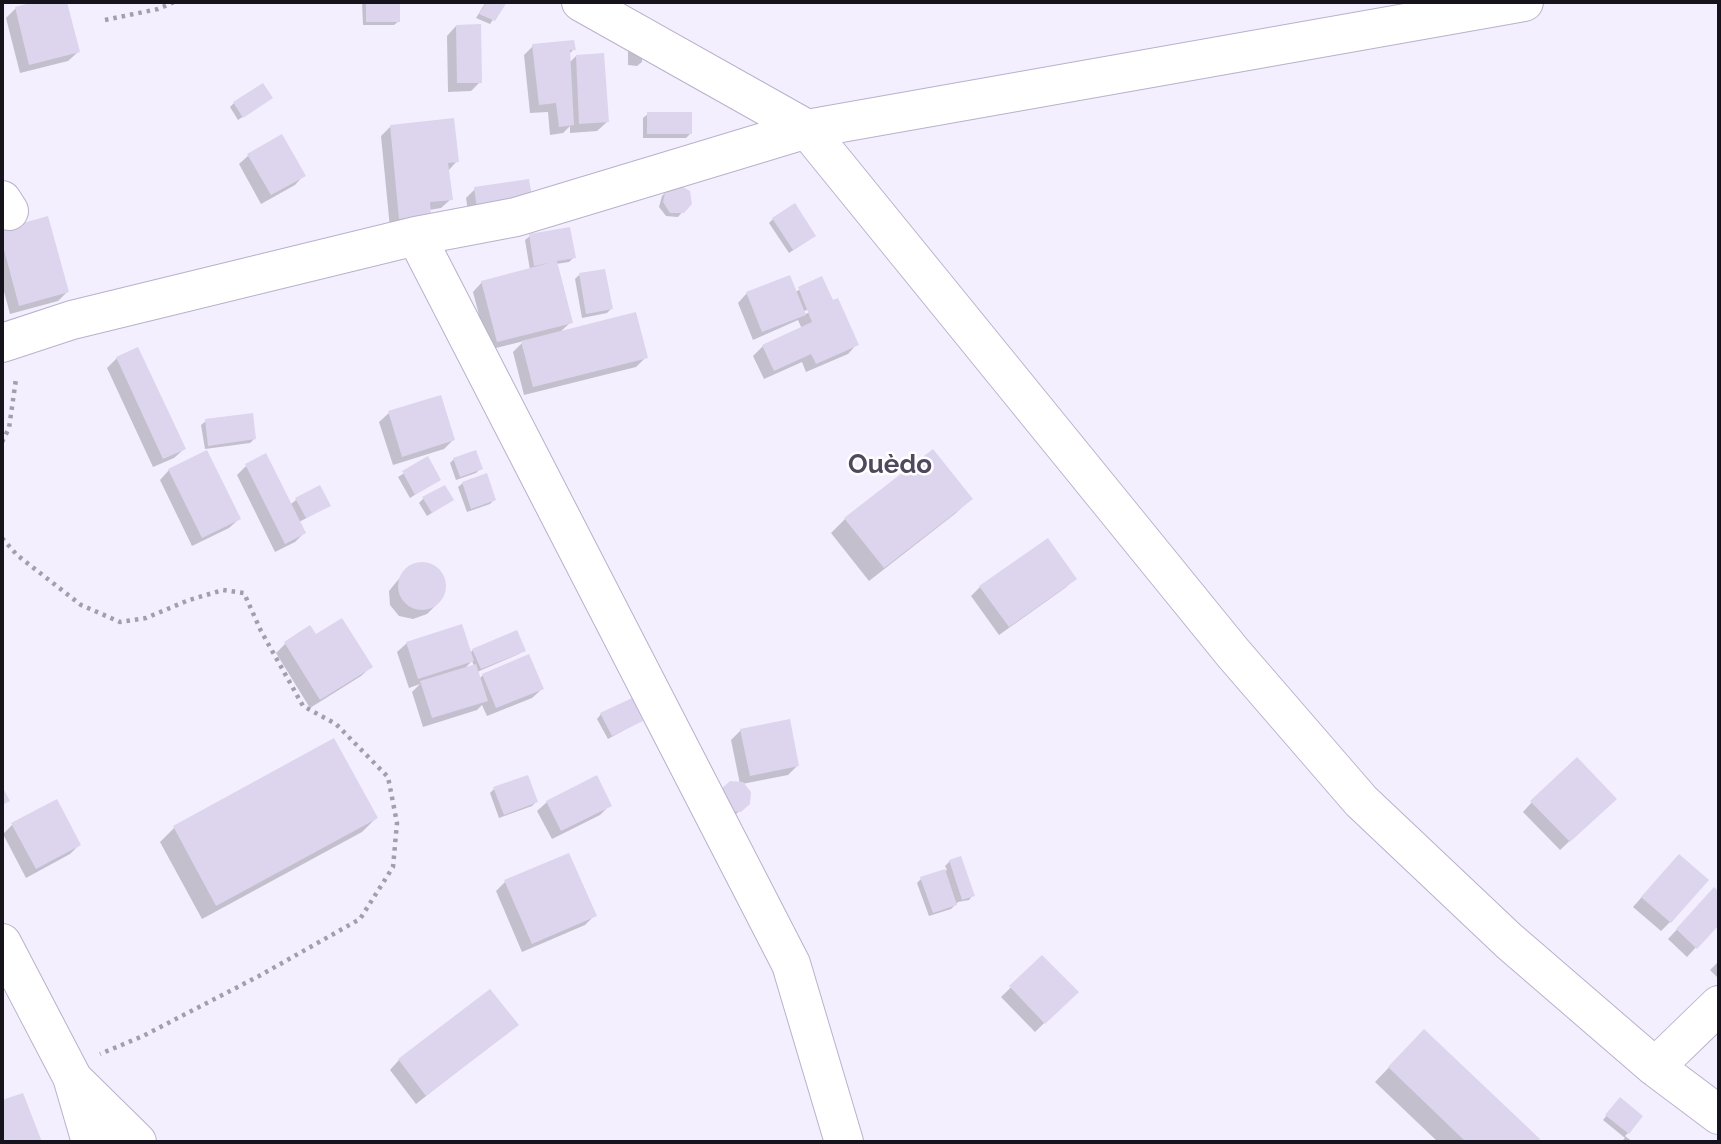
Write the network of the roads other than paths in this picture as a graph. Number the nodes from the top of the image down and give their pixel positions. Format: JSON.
{"nodes":[{"id":1,"x":581,"y":2,"type":"edge"},
{"id":2,"x":1524,"y":2,"type":"edge"},
{"id":3,"x":807,"y":129,"type":"junction"},
{"id":4,"x":416,"y":236,"type":"junction"},
{"id":5,"x":12,"y":340,"type":"edge"},
{"id":6,"x":2,"y":943,"type":"edge"},
{"id":7,"x":1719,"y":1005,"type":"edge"},
{"id":8,"x":1655,"y":1067,"type":"junction"},
{"id":9,"x":70,"y":1073,"type":"junction"},
{"id":10,"x":1719,"y":1115,"type":"edge"},
{"id":11,"x":91,"y":1142,"type":"edge"},
{"id":12,"x":138,"y":1142,"type":"edge"},
{"id":13,"x":844,"y":1142,"type":"edge"}],
"edges":[{"from":1,"to":3,"type":"street"},
{"from":2,"to":3,"type":"street"},
{"from":3,"to":4,"type":"street"},
{"from":3,"to":8,"type":"street"},
{"from":4,"to":5,"type":"street"},
{"from":4,"to":13,"type":"street"},
{"from":6,"to":9,"type":"street"},
{"from":7,"to":8,"type":"street"},
{"from":8,"to":10,"type":"street"},
{"from":9,"to":11,"type":"street"},
{"from":9,"to":12,"type":"street"}]}
